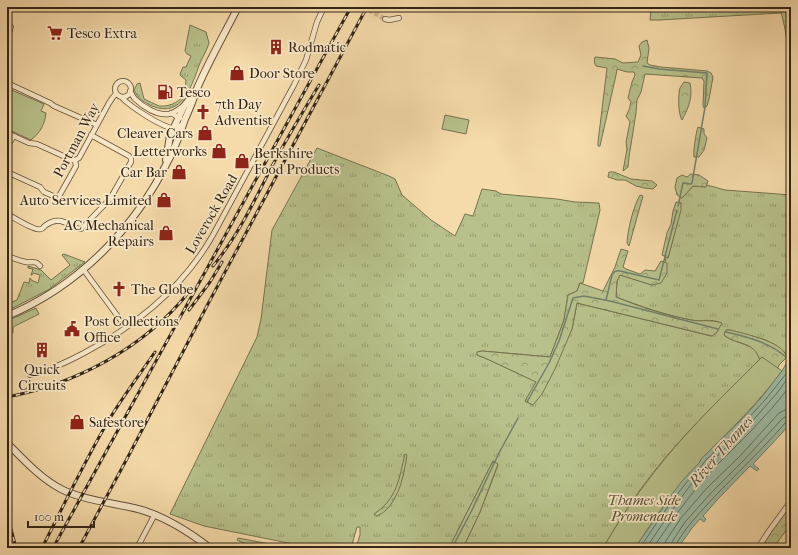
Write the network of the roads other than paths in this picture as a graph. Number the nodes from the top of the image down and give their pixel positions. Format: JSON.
{"nodes":[{"id":1,"x":238,"y":7,"type":"edge"},
{"id":2,"x":324,"y":7,"type":"edge"},
{"id":3,"x":400,"y":18,"type":"dead end"},
{"id":4,"x":385,"y":19,"type":"tunnel mouth"},
{"id":5,"x":11,"y":27,"type":"dead end"},
{"id":6,"x":7,"y":37,"type":"edge"},
{"id":7,"x":7,"y":83,"type":"edge"},
{"id":8,"x":130,"y":90,"type":"junction"},
{"id":9,"x":195,"y":93,"type":"junction"},
{"id":10,"x":119,"y":95,"type":"junction"},
{"id":11,"x":184,"y":106,"type":"junction"},
{"id":12,"x":171,"y":113,"type":"junction"},
{"id":13,"x":179,"y":117,"type":"junction"},
{"id":14,"x":183,"y":124,"type":"junction"},
{"id":15,"x":97,"y":125,"type":"junction"},
{"id":16,"x":164,"y":125,"type":"junction"},
{"id":17,"x":174,"y":129,"type":"junction"},
{"id":18,"x":7,"y":133,"type":"edge"},
{"id":19,"x":91,"y":135,"type":"junction"},
{"id":20,"x":14,"y":136,"type":"junction"},
{"id":21,"x":170,"y":136,"type":"junction"},
{"id":22,"x":7,"y":146,"type":"edge"},
{"id":23,"x":75,"y":160,"type":"junction"},
{"id":24,"x":164,"y":167,"type":"junction"},
{"id":25,"x":8,"y":174,"type":"edge"},
{"id":26,"x":7,"y":214,"type":"edge"},
{"id":27,"x":7,"y":256,"type":"edge"},
{"id":28,"x":40,"y":266,"type":"dead end"},
{"id":29,"x":84,"y":269,"type":"junction"},
{"id":30,"x":7,"y":316,"type":"edge"},
{"id":31,"x":127,"y":326,"type":"junction"},
{"id":32,"x":28,"y":367,"type":"dead end"},
{"id":33,"x":7,"y":443,"type":"edge"},
{"id":34,"x":791,"y":501,"type":"edge"},
{"id":35,"x":155,"y":514,"type":"junction"},
{"id":36,"x":137,"y":548,"type":"edge"},
{"id":37,"x":210,"y":548,"type":"edge"},
{"id":38,"x":758,"y":548,"type":"edge"}],
"edges":[{"from":1,"to":9,"type":"street"},
{"from":2,"to":31,"type":"street","name":"Loverock Road"},
{"from":3,"to":4,"type":"street"},
{"from":5,"to":6,"type":"street"},
{"from":7,"to":15,"type":"street"},
{"from":8,"to":10,"type":"street"},
{"from":8,"to":10,"type":"street"},
{"from":8,"to":12,"type":"street"},
{"from":9,"to":11,"type":"street"},
{"from":9,"to":14,"type":"street"},
{"from":10,"to":15,"type":"street","name":"Portman Way"},
{"from":10,"to":16,"type":"street"},
{"from":11,"to":12,"type":"street"},
{"from":11,"to":13,"type":"street"},
{"from":12,"to":13,"type":"street"},
{"from":13,"to":14,"type":"street"},
{"from":13,"to":17,"type":"street"},
{"from":14,"to":17,"type":"street"},
{"from":14,"to":24,"type":"street"},
{"from":15,"to":19,"type":"street","name":"Portman Way"},
{"from":16,"to":17,"type":"street"},
{"from":16,"to":21,"type":"street"},
{"from":17,"to":21,"type":"street"},
{"from":18,"to":20,"type":"street"},
{"from":19,"to":23,"type":"street","name":"Portman Way"},
{"from":19,"to":26,"type":"street"},
{"from":20,"to":22,"type":"street"},
{"from":20,"to":23,"type":"street"},
{"from":21,"to":24,"type":"street"},
{"from":23,"to":25,"type":"street","name":"Portman Way"},
{"from":24,"to":29,"type":"street"},
{"from":27,"to":28,"type":"street"},
{"from":29,"to":30,"type":"street"},
{"from":29,"to":31,"type":"street"},
{"from":31,"to":32,"type":"street","name":"Loverock Road"},
{"from":33,"to":35,"type":"street"},
{"from":34,"to":38,"type":"street"},
{"from":35,"to":36,"type":"street"},
{"from":35,"to":37,"type":"street"}]}
